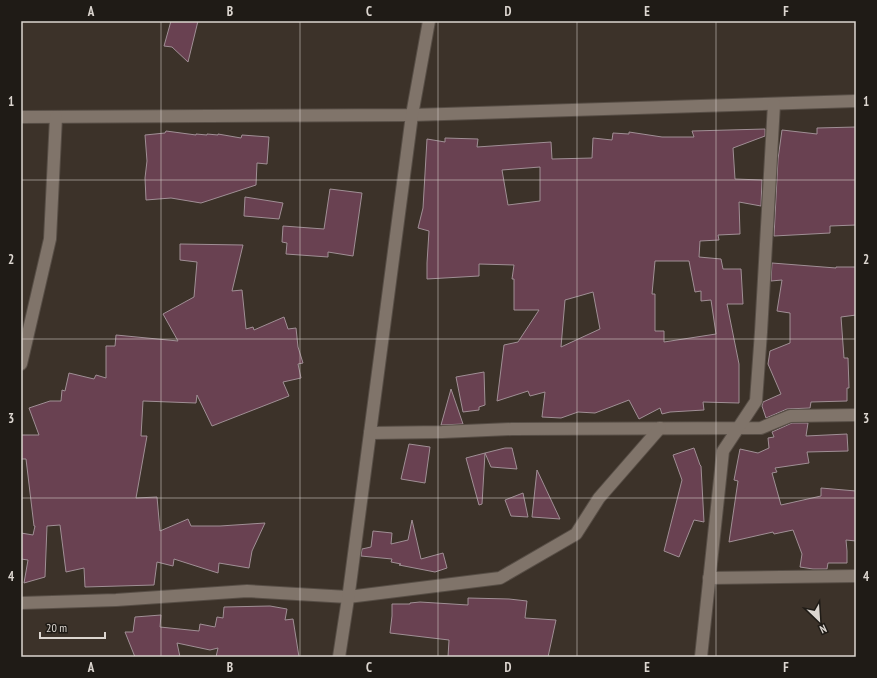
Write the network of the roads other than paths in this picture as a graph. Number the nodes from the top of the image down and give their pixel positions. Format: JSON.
{"nodes":[{"id":1,"x":429,"y":21,"type":"edge"},
{"id":2,"x":856,"y":101,"type":"edge"},
{"id":3,"x":774,"y":104,"type":"junction"},
{"id":4,"x":412,"y":115,"type":"junction"},
{"id":5,"x":21,"y":117,"type":"edge"},
{"id":6,"x":56,"y":117,"type":"junction"},
{"id":7,"x":21,"y":364,"type":"edge"},
{"id":8,"x":856,"y":415,"type":"edge"},
{"id":9,"x":738,"y":427,"type":"junction"},
{"id":10,"x":660,"y":428,"type":"junction"},
{"id":11,"x":370,"y":433,"type":"junction"},
{"id":12,"x":856,"y":576,"type":"edge"},
{"id":13,"x":709,"y":578,"type":"junction"},
{"id":14,"x":348,"y":597,"type":"junction"},
{"id":15,"x":21,"y":603,"type":"edge"},
{"id":16,"x":339,"y":657,"type":"edge"},
{"id":17,"x":701,"y":657,"type":"edge"}],
"edges":[{"from":1,"to":4,"type":"street"},
{"from":2,"to":3,"type":"street"},
{"from":3,"to":4,"type":"street"},
{"from":3,"to":9,"type":"street"},
{"from":4,"to":6,"type":"street"},
{"from":4,"to":11,"type":"street"},
{"from":5,"to":6,"type":"street"},
{"from":6,"to":7,"type":"street"},
{"from":8,"to":9,"type":"street"},
{"from":9,"to":10,"type":"street"},
{"from":9,"to":13,"type":"street"},
{"from":10,"to":11,"type":"street"},
{"from":10,"to":14,"type":"street"},
{"from":11,"to":14,"type":"street"},
{"from":12,"to":13,"type":"street"},
{"from":13,"to":17,"type":"street"},
{"from":14,"to":15,"type":"street"},
{"from":14,"to":16,"type":"street"}]}
